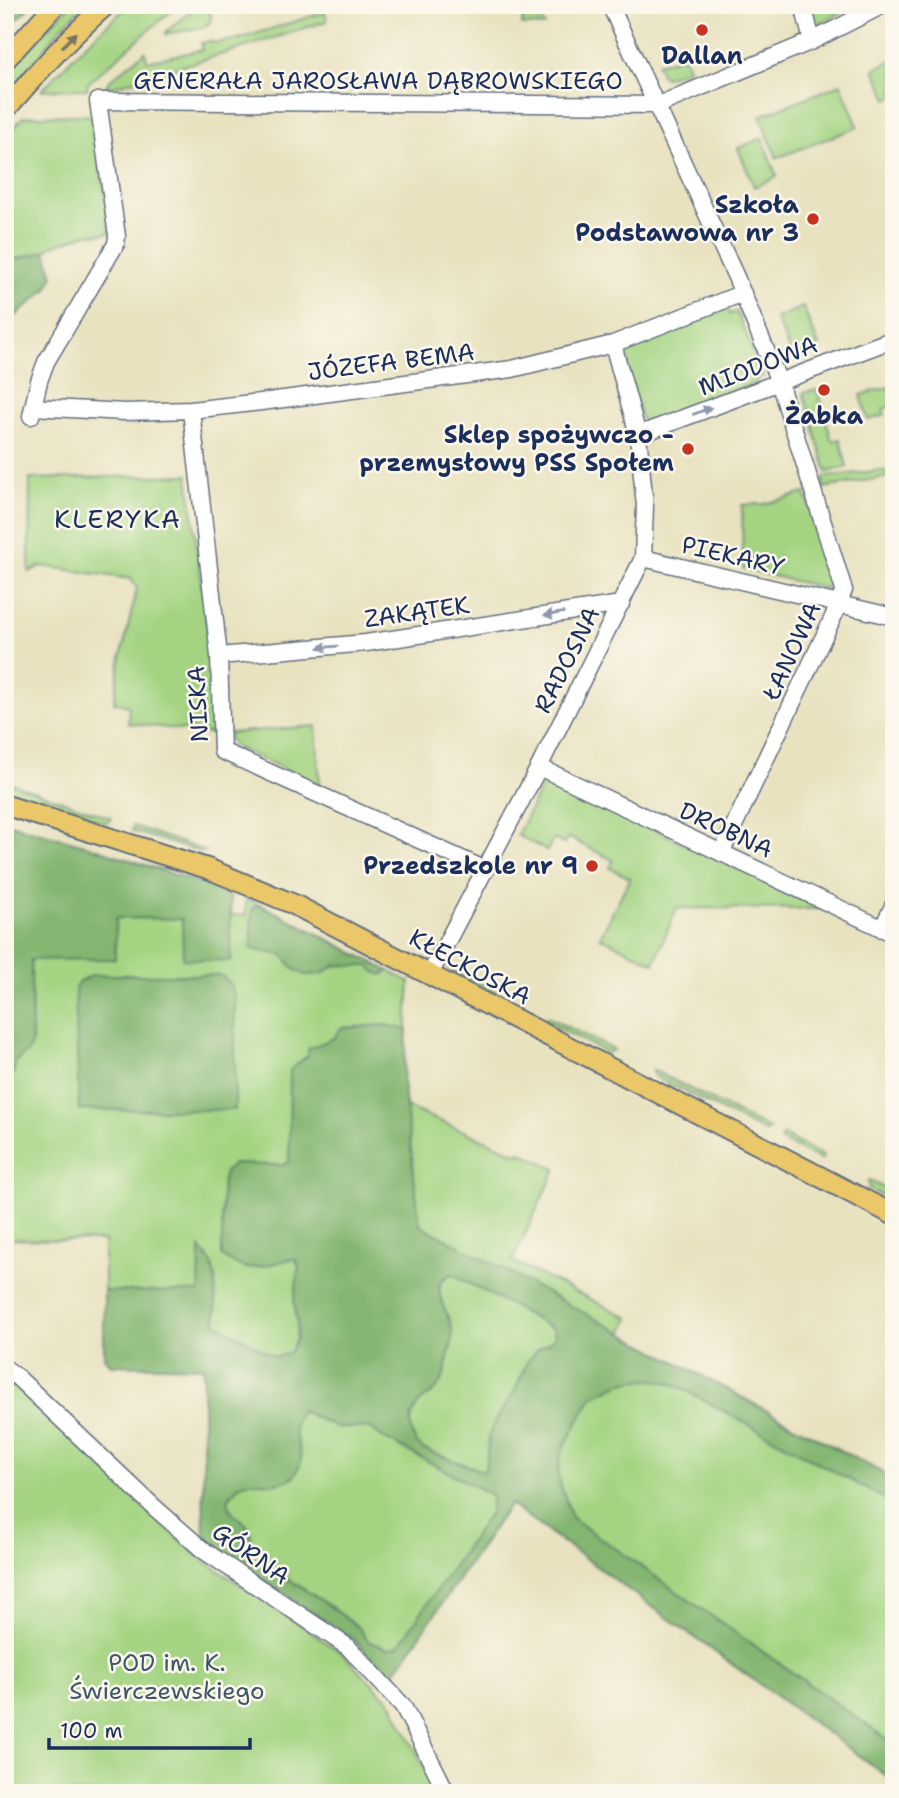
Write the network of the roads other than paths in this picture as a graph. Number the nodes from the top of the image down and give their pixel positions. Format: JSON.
{"nodes":[{"id":1,"x":55,"y":5,"type":"edge"},
{"id":2,"x":106,"y":5,"type":"edge"},
{"id":3,"x":610,"y":5,"type":"edge"},
{"id":4,"x":803,"y":5,"type":"edge"},
{"id":5,"x":883,"y":5,"type":"edge"},
{"id":6,"x":812,"y":41,"type":"junction"},
{"id":7,"x":5,"y":60,"type":"edge"},
{"id":8,"x":658,"y":105,"type":"junction"},
{"id":9,"x":5,"y":110,"type":"edge"},
{"id":10,"x":743,"y":293,"type":"junction"},
{"id":11,"x":894,"y":339,"type":"edge"},
{"id":12,"x":612,"y":344,"type":"junction"},
{"id":13,"x":779,"y":382,"type":"junction"},
{"id":14,"x":191,"y":410,"type":"junction"},
{"id":15,"x":32,"y":412,"type":"joint"},
{"id":16,"x":638,"y":435,"type":"junction"},
{"id":17,"x":643,"y":558,"type":"junction"},
{"id":18,"x":621,"y":604,"type":"junction"},
{"id":19,"x":839,"y":604,"type":"junction"},
{"id":20,"x":894,"y":617,"type":"edge"},
{"id":21,"x":219,"y":656,"type":"junction"},
{"id":22,"x":539,"y":767,"type":"junction"},
{"id":23,"x":5,"y":805,"type":"edge"},
{"id":24,"x":721,"y":853,"type":"junction"},
{"id":25,"x":486,"y":870,"type":"junction"},
{"id":26,"x":894,"y":904,"type":"edge"},
{"id":27,"x":888,"y":931,"type":"edge"},
{"id":28,"x":430,"y":974,"type":"junction"},
{"id":29,"x":894,"y":1215,"type":"edge"},
{"id":30,"x":5,"y":1368,"type":"edge"},
{"id":31,"x":447,"y":1793,"type":"edge"}],
"edges":[{"from":1,"to":7,"type":"main road"},
{"from":9,"to":2,"type":"main road","one_way":true},
{"from":3,"to":8,"type":"street","name":"ŁANOWA"},
{"from":4,"to":6,"type":"street"},
{"from":5,"to":6,"type":"street"},
{"from":6,"to":8,"type":"street"},
{"from":8,"to":10,"type":"street","name":"ŁANOWA"},
{"from":8,"to":15,"type":"street","name":"GENERAŁA JAROSŁAWA DĄBROWSKIEGO"},
{"from":10,"to":12,"type":"street","name":"JÓZEFA BEMA"},
{"from":10,"to":13,"type":"street","name":"ŁANOWA"},
{"from":11,"to":13,"type":"street","name":"MIODOWA"},
{"from":12,"to":14,"type":"street","name":"JÓZEFA BEMA"},
{"from":12,"to":16,"type":"street","name":"RADOSNA"},
{"from":16,"to":13,"type":"street","name":"MIODOWA","one_way":true},
{"from":13,"to":19,"type":"street","name":"ŁANOWA"},
{"from":14,"to":15,"type":"street","name":"JÓZEFA BEMA"},
{"from":14,"to":21,"type":"street","name":"NISKA"},
{"from":16,"to":17,"type":"street","name":"RADOSNA"},
{"from":17,"to":18,"type":"street","name":"RADOSNA"},
{"from":17,"to":19,"type":"street","name":"PIEKARY"},
{"from":18,"to":21,"type":"street","name":"ZAKĄTEK","one_way":true},
{"from":18,"to":22,"type":"street","name":"RADOSNA"},
{"from":19,"to":20,"type":"street","name":"PIEKARY"},
{"from":19,"to":24,"type":"street","name":"ŁANOWA"},
{"from":21,"to":25,"type":"street","name":"NISKA"},
{"from":22,"to":24,"type":"street","name":"DROBNA"},
{"from":22,"to":25,"type":"street","name":"RADOSNA"},
{"from":23,"to":28,"type":"main road","name":"KŁECKOSKA"},
{"from":24,"to":27,"type":"street","name":"DROBNA"},
{"from":25,"to":28,"type":"street","name":"RADOSNA"},
{"from":26,"to":27,"type":"street"},
{"from":28,"to":29,"type":"main road","name":"KŁECKOSKA"},
{"from":30,"to":31,"type":"street","name":"GÓRNA"}]}
